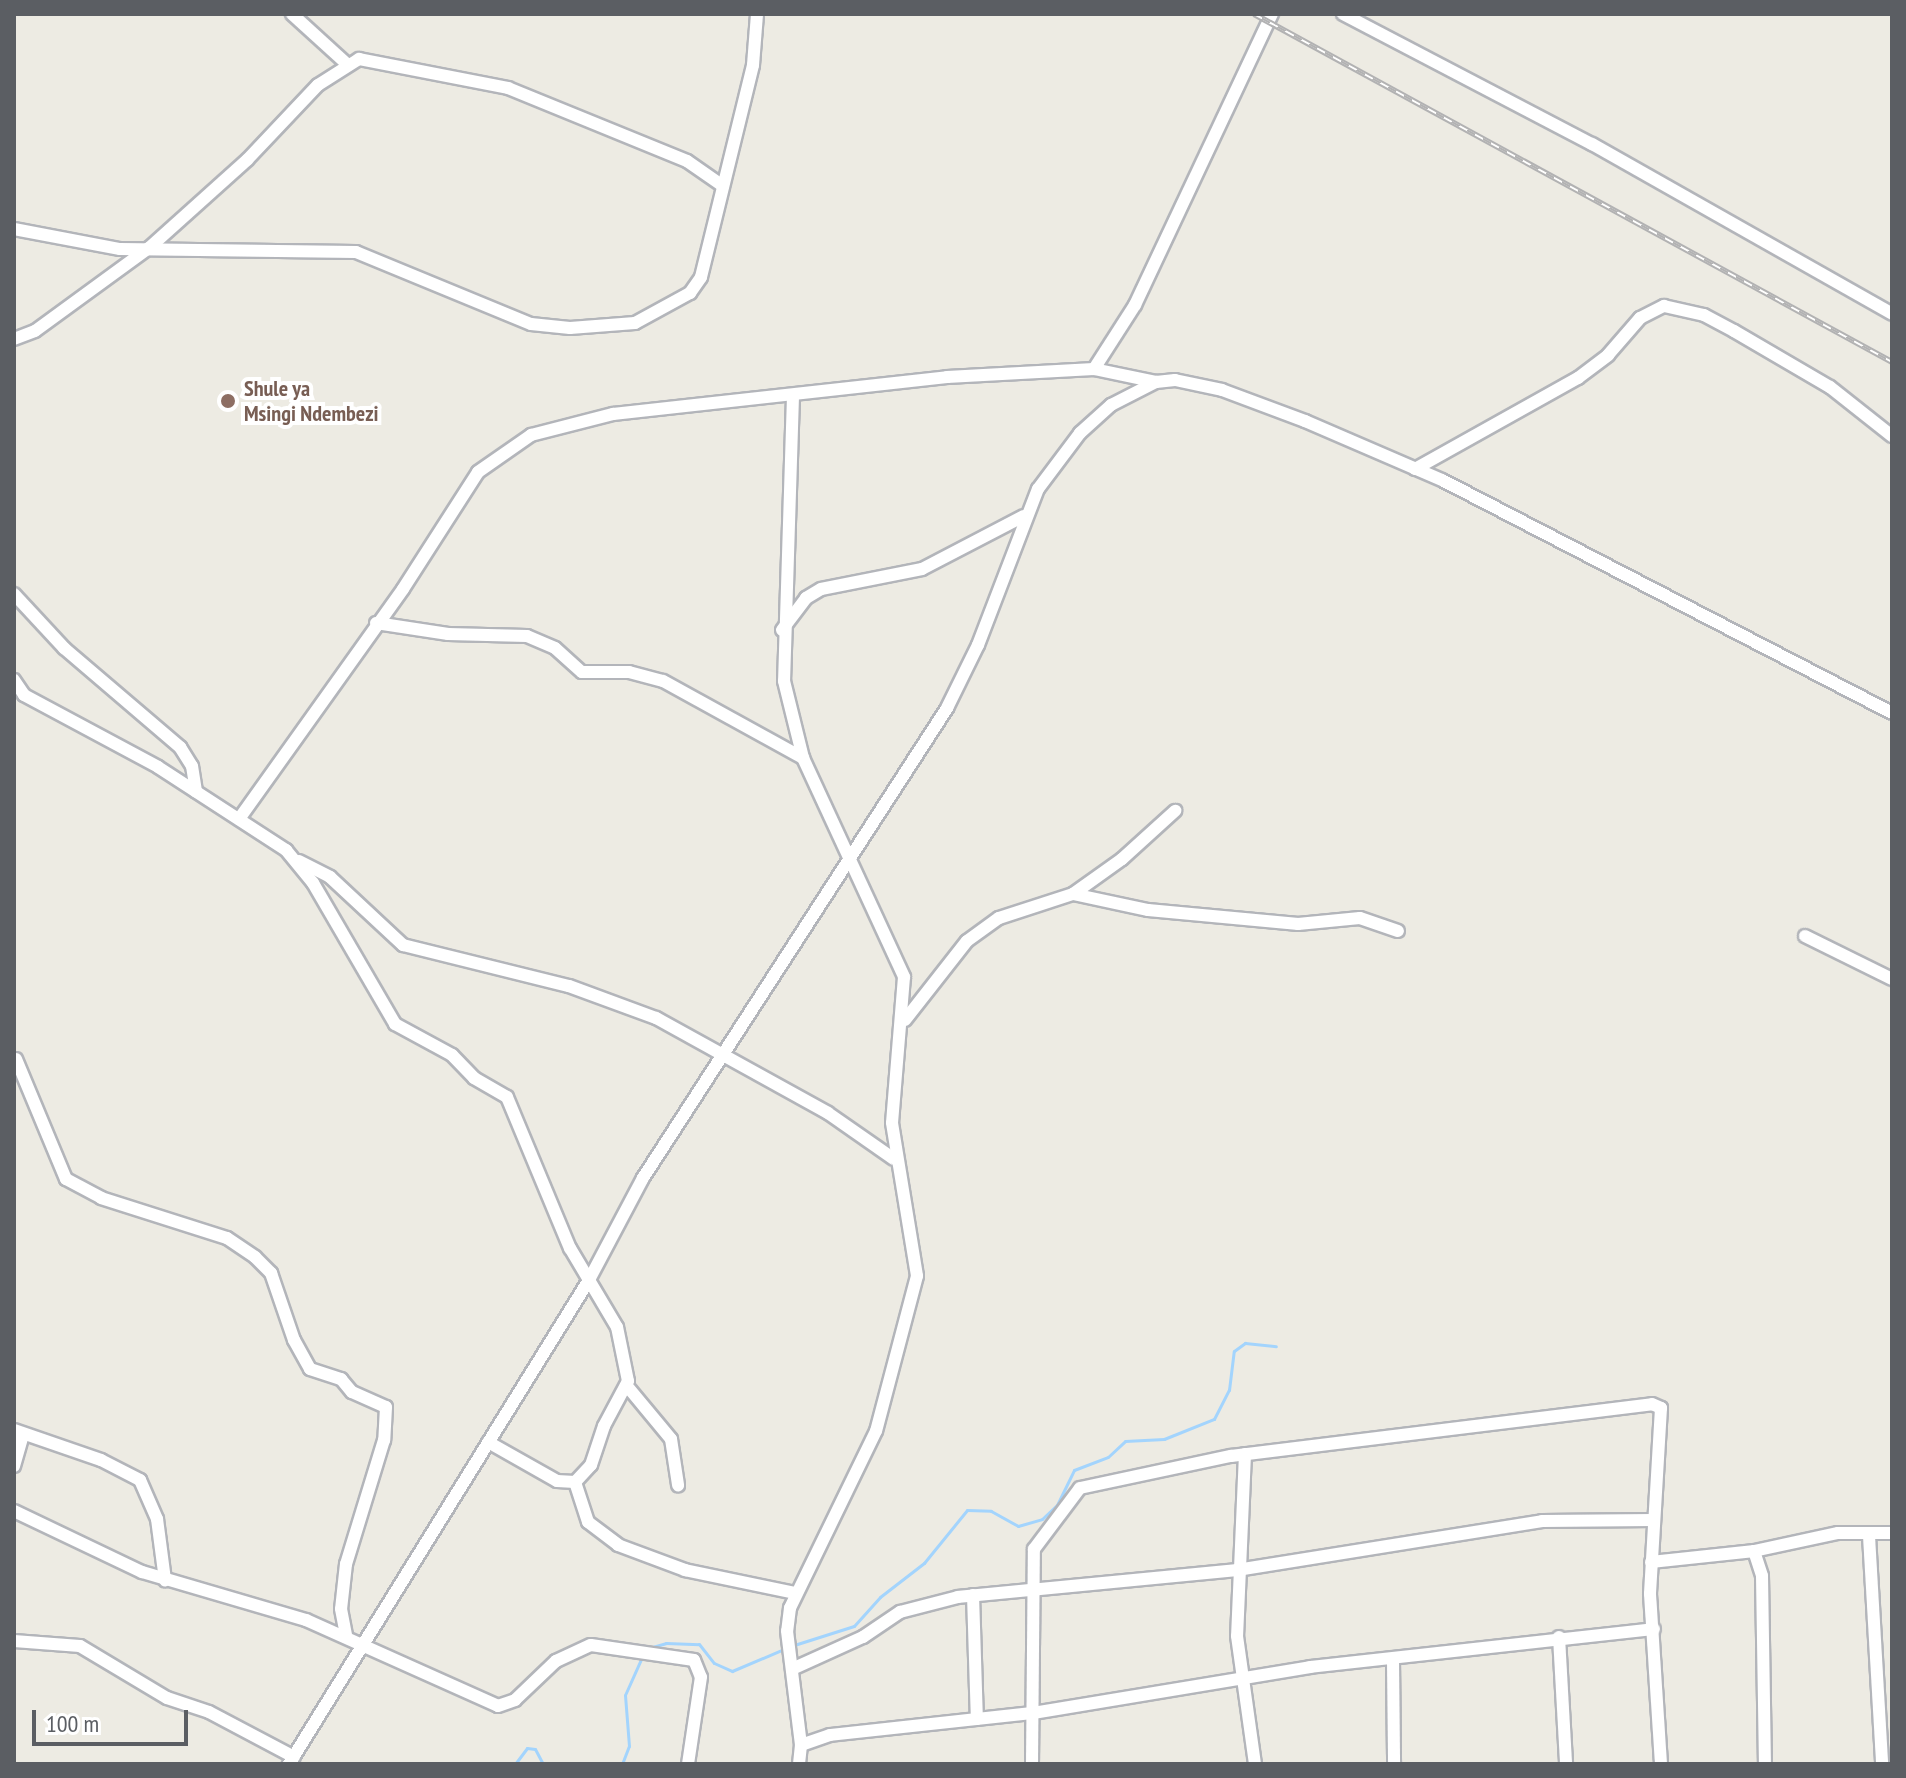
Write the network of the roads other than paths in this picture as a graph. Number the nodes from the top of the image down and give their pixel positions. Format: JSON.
{"nodes":[{"id":1,"x":292,"y":14,"type":"edge"},
{"id":2,"x":757,"y":14,"type":"edge"},
{"id":3,"x":1272,"y":14,"type":"edge"},
{"id":4,"x":1343,"y":14,"type":"edge"},
{"id":5,"x":347,"y":64,"type":"junction"},
{"id":6,"x":723,"y":186,"type":"junction"},
{"id":7,"x":14,"y":229,"type":"edge"},
{"id":8,"x":149,"y":248,"type":"junction"},
{"id":9,"x":1892,"y":314,"type":"edge"},
{"id":10,"x":14,"y":339,"type":"edge"},
{"id":11,"x":1094,"y":369,"type":"junction"},
{"id":12,"x":1156,"y":382,"type":"junction"},
{"id":13,"x":793,"y":396,"type":"junction"},
{"id":14,"x":1892,"y":436,"type":"edge"},
{"id":15,"x":1415,"y":469,"type":"junction"},
{"id":16,"x":1024,"y":516,"type":"junction"},
{"id":17,"x":14,"y":594,"type":"edge"},
{"id":18,"x":376,"y":623,"type":"junction"},
{"id":19,"x":782,"y":630,"type":"junction"},
{"id":20,"x":14,"y":680,"type":"edge"},
{"id":21,"x":1892,"y":713,"type":"edge"},
{"id":22,"x":803,"y":758,"type":"junction"},
{"id":23,"x":196,"y":792,"type":"junction"},
{"id":24,"x":1175,"y":811,"type":"dead end"},
{"id":25,"x":239,"y":819,"type":"junction"},
{"id":26,"x":848,"y":855,"type":"junction"},
{"id":27,"x":296,"y":860,"type":"junction"},
{"id":28,"x":1073,"y":894,"type":"junction"},
{"id":29,"x":1398,"y":931,"type":"dead end"},
{"id":30,"x":1805,"y":936,"type":"dead end"},
{"id":31,"x":1892,"y":979,"type":"edge"},
{"id":32,"x":904,"y":1021,"type":"junction"},
{"id":33,"x":721,"y":1054,"type":"junction"},
{"id":34,"x":16,"y":1059,"type":"edge"},
{"id":35,"x":894,"y":1159,"type":"junction"},
{"id":36,"x":589,"y":1280,"type":"junction"},
{"id":37,"x":627,"y":1386,"type":"junction"},
{"id":38,"x":19,"y":1432,"type":"edge"},
{"id":39,"x":488,"y":1442,"type":"junction"},
{"id":40,"x":1245,"y":1454,"type":"junction"},
{"id":41,"x":14,"y":1466,"type":"edge"},
{"id":42,"x":575,"y":1482,"type":"junction"},
{"id":43,"x":678,"y":1485,"type":"dead end"},
{"id":44,"x":14,"y":1511,"type":"edge"},
{"id":45,"x":1654,"y":1520,"type":"junction"},
{"id":46,"x":1892,"y":1533,"type":"edge"},
{"id":47,"x":1869,"y":1536,"type":"junction"},
{"id":48,"x":1754,"y":1551,"type":"junction"},
{"id":49,"x":1651,"y":1562,"type":"junction"},
{"id":50,"x":1237,"y":1570,"type":"junction"},
{"id":51,"x":165,"y":1580,"type":"junction"},
{"id":52,"x":1034,"y":1588,"type":"junction"},
{"id":53,"x":795,"y":1593,"type":"junction"},
{"id":54,"x":973,"y":1595,"type":"junction"},
{"id":55,"x":1654,"y":1629,"type":"junction"},
{"id":56,"x":346,"y":1635,"type":"junction"},
{"id":57,"x":1559,"y":1637,"type":"junction"},
{"id":58,"x":14,"y":1641,"type":"edge"},
{"id":59,"x":363,"y":1644,"type":"junction"},
{"id":60,"x":1393,"y":1661,"type":"junction"},
{"id":61,"x":792,"y":1669,"type":"junction"},
{"id":62,"x":1241,"y":1678,"type":"junction"},
{"id":63,"x":1033,"y":1713,"type":"junction"},
{"id":64,"x":977,"y":1719,"type":"junction"},
{"id":65,"x":801,"y":1745,"type":"junction"},
{"id":66,"x":292,"y":1760,"type":"edge"},
{"id":67,"x":688,"y":1764,"type":"edge"},
{"id":68,"x":799,"y":1764,"type":"edge"},
{"id":69,"x":1032,"y":1764,"type":"edge"},
{"id":70,"x":1255,"y":1764,"type":"edge"},
{"id":71,"x":1394,"y":1764,"type":"edge"},
{"id":72,"x":1566,"y":1764,"type":"edge"},
{"id":73,"x":1661,"y":1764,"type":"edge"},
{"id":74,"x":1765,"y":1764,"type":"edge"},
{"id":75,"x":1882,"y":1764,"type":"edge"}],
"edges":[{"from":1,"to":5,"type":"street"},
{"from":2,"to":6,"type":"street"},
{"from":3,"to":11,"type":"street"},
{"from":4,"to":9,"type":"street"},
{"from":5,"to":6,"type":"street"},
{"from":5,"to":8,"type":"street"},
{"from":6,"to":8,"type":"street"},
{"from":7,"to":8,"type":"street"},
{"from":8,"to":10,"type":"street"},
{"from":11,"to":12,"type":"street"},
{"from":11,"to":13,"type":"street"},
{"from":12,"to":15,"type":"street"},
{"from":12,"to":16,"type":"street"},
{"from":13,"to":18,"type":"street"},
{"from":13,"to":19,"type":"street"},
{"from":14,"to":15,"type":"street"},
{"from":15,"to":21,"type":"street"},
{"from":16,"to":19,"type":"street"},
{"from":16,"to":26,"type":"street"},
{"from":17,"to":23,"type":"street"},
{"from":18,"to":22,"type":"street"},
{"from":18,"to":25,"type":"street"},
{"from":19,"to":22,"type":"street"},
{"from":20,"to":23,"type":"street"},
{"from":22,"to":26,"type":"street"},
{"from":23,"to":25,"type":"street"},
{"from":24,"to":28,"type":"street"},
{"from":25,"to":27,"type":"street"},
{"from":26,"to":32,"type":"street"},
{"from":26,"to":33,"type":"street"},
{"from":27,"to":33,"type":"street"},
{"from":27,"to":36,"type":"street"},
{"from":28,"to":29,"type":"street"},
{"from":28,"to":32,"type":"street"},
{"from":30,"to":31,"type":"street"},
{"from":32,"to":35,"type":"street"},
{"from":33,"to":35,"type":"street"},
{"from":33,"to":36,"type":"street"},
{"from":34,"to":56,"type":"street"},
{"from":35,"to":53,"type":"street"},
{"from":36,"to":37,"type":"street"},
{"from":36,"to":39,"type":"street"},
{"from":37,"to":42,"type":"street"},
{"from":37,"to":43,"type":"street"},
{"from":38,"to":41,"type":"street"},
{"from":38,"to":51,"type":"street"},
{"from":39,"to":42,"type":"street"},
{"from":39,"to":59,"type":"street"},
{"from":40,"to":45,"type":"street"},
{"from":40,"to":50,"type":"street"},
{"from":40,"to":52,"type":"street"},
{"from":42,"to":53,"type":"street"},
{"from":44,"to":51,"type":"street"},
{"from":45,"to":49,"type":"street"},
{"from":45,"to":50,"type":"street"},
{"from":46,"to":47,"type":"street"},
{"from":47,"to":48,"type":"street"},
{"from":47,"to":75,"type":"street"},
{"from":48,"to":49,"type":"street"},
{"from":48,"to":74,"type":"street"},
{"from":49,"to":55,"type":"street"},
{"from":50,"to":52,"type":"street"},
{"from":50,"to":62,"type":"street"},
{"from":51,"to":56,"type":"street"},
{"from":52,"to":54,"type":"street"},
{"from":52,"to":63,"type":"street"},
{"from":53,"to":61,"type":"street"},
{"from":54,"to":61,"type":"street"},
{"from":54,"to":64,"type":"street"},
{"from":55,"to":57,"type":"street"},
{"from":55,"to":73,"type":"street"},
{"from":56,"to":59,"type":"street"},
{"from":57,"to":60,"type":"street"},
{"from":57,"to":72,"type":"street"},
{"from":58,"to":66,"type":"street"},
{"from":59,"to":66,"type":"street"},
{"from":59,"to":67,"type":"street"},
{"from":60,"to":62,"type":"street"},
{"from":60,"to":71,"type":"street"},
{"from":61,"to":65,"type":"street"},
{"from":62,"to":63,"type":"street"},
{"from":62,"to":70,"type":"street"},
{"from":63,"to":64,"type":"street"},
{"from":63,"to":69,"type":"street"},
{"from":64,"to":65,"type":"street"},
{"from":65,"to":68,"type":"street"}]}
